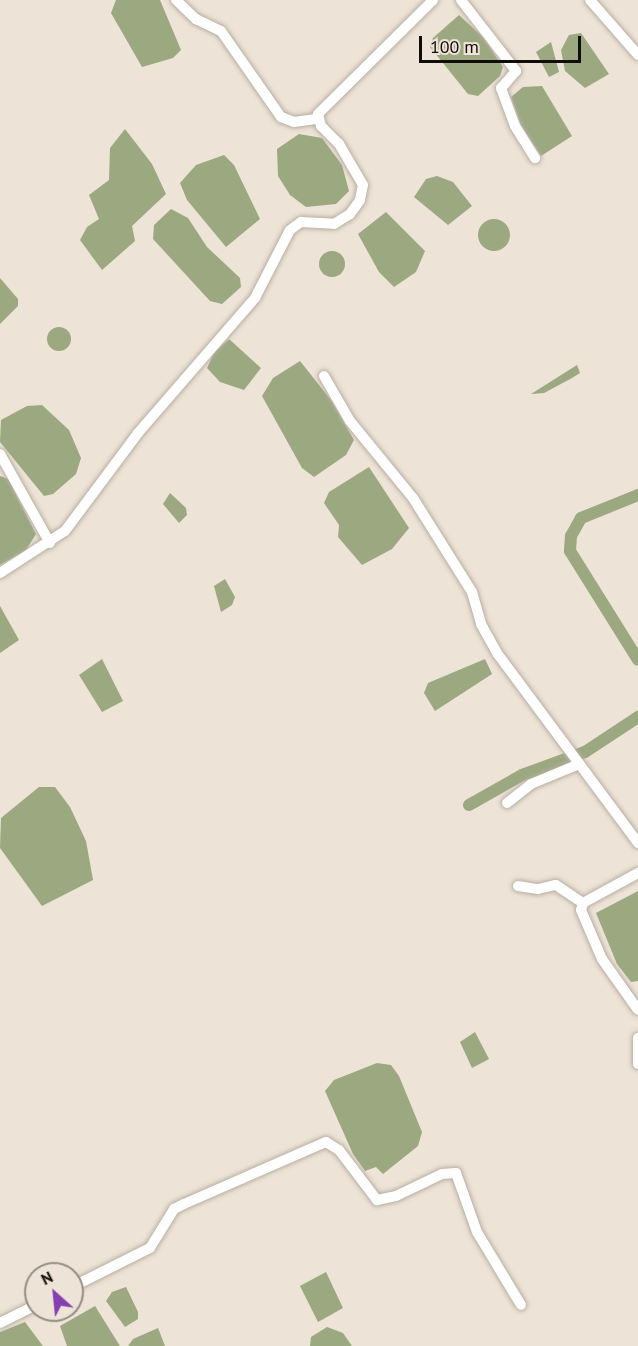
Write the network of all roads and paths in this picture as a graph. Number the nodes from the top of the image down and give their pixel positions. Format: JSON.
{"nodes":[{"id":1,"x":176,"y":0,"type":"edge"},
{"id":2,"x":434,"y":0,"type":"edge"},
{"id":3,"x":461,"y":0,"type":"edge"},
{"id":4,"x":590,"y":0,"type":"edge"},
{"id":5,"x":638,"y":55,"type":"edge"},
{"id":6,"x":316,"y":119,"type":"junction"},
{"id":7,"x":535,"y":158,"type":"dead end"},
{"id":8,"x":324,"y":376,"type":"dead end"},
{"id":9,"x":0,"y":454,"type":"edge"},
{"id":10,"x":50,"y":543,"type":"junction"},
{"id":11,"x":0,"y":573,"type":"edge"},
{"id":12,"x":578,"y":763,"type":"junction"},
{"id":13,"x":507,"y":803,"type":"dead end"},
{"id":14,"x":638,"y":843,"type":"edge"},
{"id":15,"x":638,"y":873,"type":"edge"},
{"id":16,"x":518,"y":886,"type":"dead end"},
{"id":17,"x":583,"y":903,"type":"junction"},
{"id":18,"x":638,"y":1010,"type":"edge"},
{"id":19,"x":638,"y":1038,"type":"edge"},
{"id":20,"x":638,"y":1065,"type":"edge"},
{"id":21,"x":84,"y":1281,"type":"edge"},
{"id":22,"x":521,"y":1305,"type":"dead end"},
{"id":23,"x":24,"y":1311,"type":"edge"},
{"id":24,"x":0,"y":1323,"type":"edge"}],
"edges":[{"from":1,"to":6,"type":"street"},
{"from":2,"to":6,"type":"street"},
{"from":3,"to":7,"type":"street"},
{"from":4,"to":5,"type":"street"},
{"from":6,"to":10,"type":"street"},
{"from":8,"to":12,"type":"street"},
{"from":9,"to":10,"type":"street"},
{"from":10,"to":11,"type":"street"},
{"from":12,"to":13,"type":"street"},
{"from":12,"to":14,"type":"street"},
{"from":15,"to":17,"type":"street"},
{"from":16,"to":17,"type":"street"},
{"from":17,"to":18,"type":"street"},
{"from":19,"to":20,"type":"street"},
{"from":21,"to":22,"type":"street"},
{"from":23,"to":24,"type":"street"}]}
